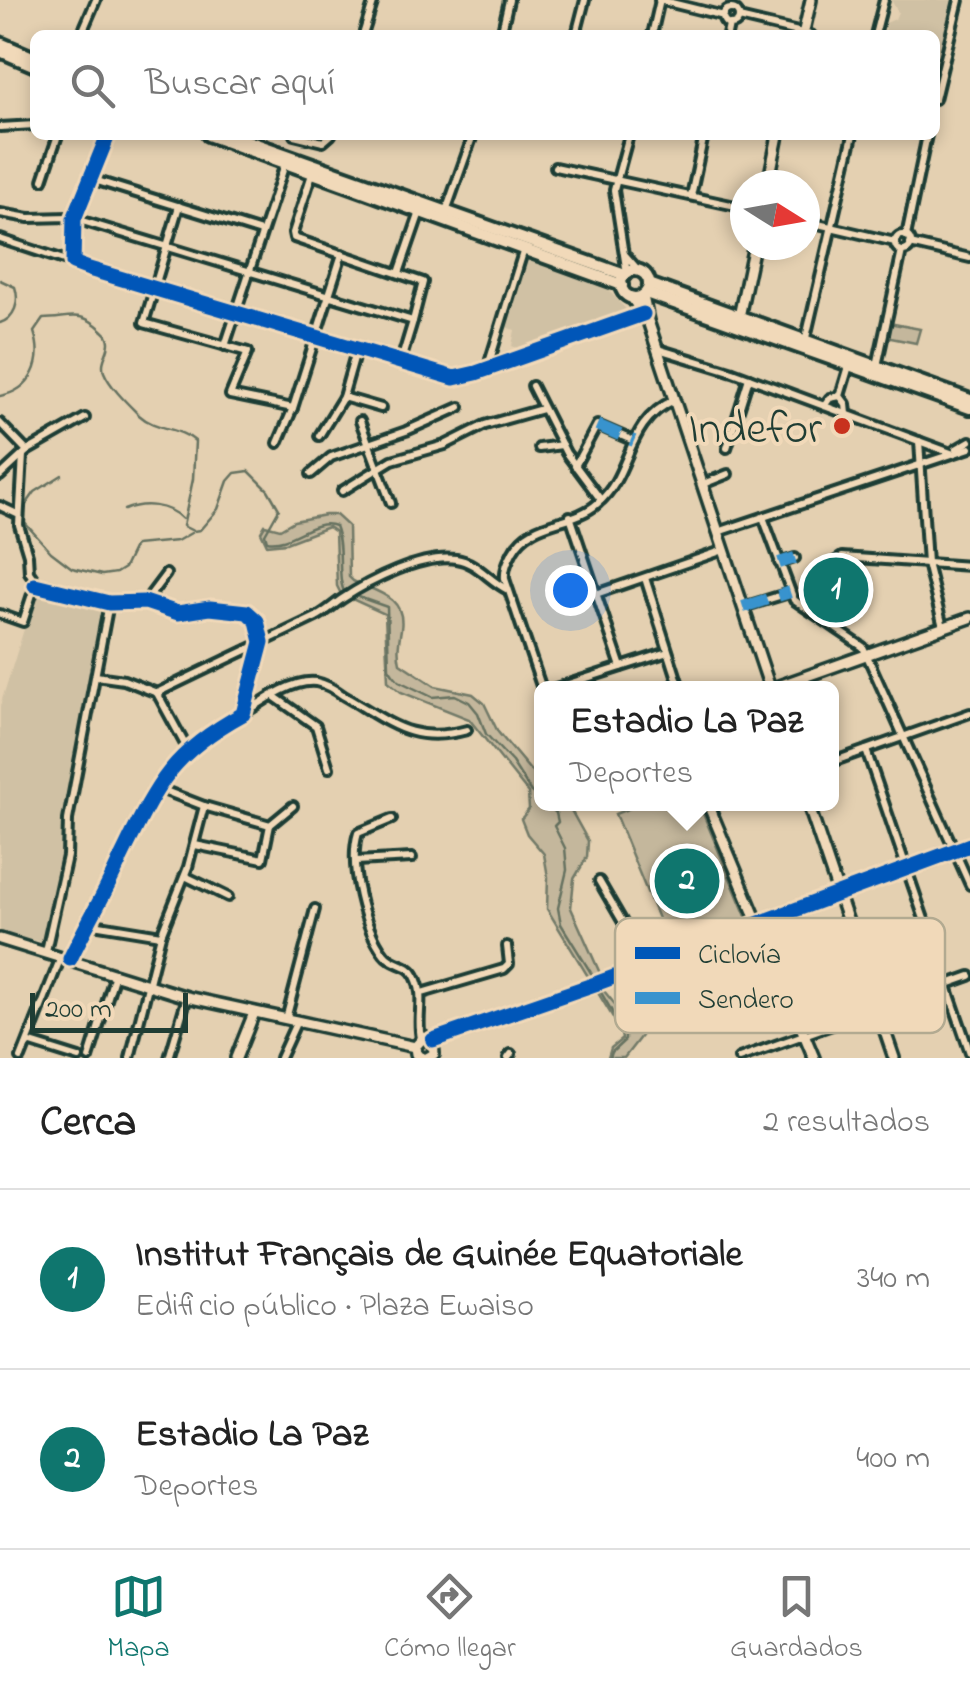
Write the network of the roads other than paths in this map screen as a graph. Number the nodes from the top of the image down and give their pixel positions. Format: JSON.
{"nodes":[{"id":1,"x":96,"y":0,"type":"edge"},
{"id":2,"x":374,"y":0,"type":"edge"},
{"id":3,"x":509,"y":0,"type":"edge"},
{"id":4,"x":585,"y":0,"type":"edge"},
{"id":5,"x":660,"y":0,"type":"edge"},
{"id":6,"x":735,"y":0,"type":"edge"},
{"id":7,"x":811,"y":0,"type":"edge"},
{"id":8,"x":884,"y":0,"type":"edge"},
{"id":9,"x":959,"y":0,"type":"edge"},
{"id":10,"x":733,"y":10,"type":"junction"},
{"id":11,"x":724,"y":16,"type":"junction"},
{"id":12,"x":739,"y":18,"type":"junction"},
{"id":13,"x":729,"y":25,"type":"junction"},
{"id":14,"x":83,"y":30,"type":"edge"},
{"id":15,"x":365,"y":30,"type":"edge"},
{"id":16,"x":502,"y":30,"type":"edge"},
{"id":17,"x":577,"y":30,"type":"edge"},
{"id":18,"x":653,"y":30,"type":"edge"},
{"id":19,"x":728,"y":30,"type":"edge"},
{"id":20,"x":789,"y":30,"type":"edge"},
{"id":21,"x":807,"y":30,"type":"edge"},
{"id":22,"x":876,"y":30,"type":"edge"},
{"id":23,"x":0,"y":43,"type":"edge"},
{"id":24,"x":0,"y":51,"type":"edge"},
{"id":25,"x":30,"y":56,"type":"edge"},
{"id":26,"x":940,"y":63,"type":"edge"},
{"id":27,"x":30,"y":64,"type":"edge"},
{"id":28,"x":30,"y":125,"type":"edge"},
{"id":29,"x":0,"y":128,"type":"edge"},
{"id":30,"x":56,"y":140,"type":"edge"},
{"id":31,"x":106,"y":140,"type":"edge"},
{"id":32,"x":222,"y":140,"type":"edge"},
{"id":33,"x":243,"y":140,"type":"edge"},
{"id":34,"x":471,"y":140,"type":"edge"},
{"id":35,"x":628,"y":140,"type":"edge"},
{"id":36,"x":703,"y":140,"type":"edge"},
{"id":37,"x":777,"y":140,"type":"edge"},
{"id":38,"x":851,"y":140,"type":"edge"},
{"id":39,"x":925,"y":140,"type":"edge"},
{"id":40,"x":286,"y":163,"type":"junction"},
{"id":41,"x":555,"y":166,"type":"dead end"},
{"id":42,"x":314,"y":169,"type":"junction"},
{"id":43,"x":771,"y":170,"type":"edge"},
{"id":44,"x":90,"y":179,"type":"junction"},
{"id":45,"x":44,"y":180,"type":"dead end"},
{"id":46,"x":619,"y":180,"type":"junction"},
{"id":47,"x":691,"y":196,"type":"junction"},
{"id":48,"x":730,"y":205,"type":"edge"},
{"id":49,"x":179,"y":206,"type":"junction"},
{"id":50,"x":420,"y":211,"type":"junction"},
{"id":51,"x":0,"y":213,"type":"edge"},
{"id":52,"x":444,"y":215,"type":"junction"},
{"id":53,"x":74,"y":219,"type":"junction"},
{"id":54,"x":820,"y":224,"type":"edge"},
{"id":55,"x":831,"y":227,"type":"junction"},
{"id":56,"x":261,"y":232,"type":"junction"},
{"id":57,"x":906,"y":236,"type":"junction"},
{"id":58,"x":0,"y":238,"type":"edge"},
{"id":59,"x":895,"y":242,"type":"junction"},
{"id":60,"x":910,"y":244,"type":"junction"},
{"id":61,"x":167,"y":247,"type":"junction"},
{"id":62,"x":524,"y":249,"type":"junction"},
{"id":63,"x":902,"y":251,"type":"junction"},
{"id":64,"x":342,"y":254,"type":"junction"},
{"id":65,"x":970,"y":258,"type":"edge"},
{"id":66,"x":751,"y":260,"type":"edge"},
{"id":67,"x":73,"y":264,"type":"junction"},
{"id":68,"x":248,"y":272,"type":"junction"},
{"id":69,"x":399,"y":272,"type":"junction"},
{"id":70,"x":628,"y":276,"type":"junction"},
{"id":71,"x":154,"y":288,"type":"junction"},
{"id":72,"x":643,"y":292,"type":"junction"},
{"id":73,"x":330,"y":297,"type":"junction"},
{"id":74,"x":235,"y":313,"type":"junction"},
{"id":75,"x":645,"y":317,"type":"junction"},
{"id":76,"x":739,"y":317,"type":"junction"},
{"id":77,"x":413,"y":321,"type":"junction"},
{"id":78,"x":317,"y":338,"type":"junction"},
{"id":79,"x":806,"y":342,"type":"junction"},
{"id":80,"x":225,"y":346,"type":"junction"},
{"id":81,"x":657,"y":348,"type":"junction"},
{"id":82,"x":356,"y":351,"type":"junction"},
{"id":83,"x":400,"y":364,"type":"junction"},
{"id":84,"x":848,"y":366,"type":"junction"},
{"id":85,"x":876,"y":367,"type":"junction"},
{"id":86,"x":488,"y":368,"type":"junction"},
{"id":87,"x":749,"y":378,"type":"junction"},
{"id":88,"x":532,"y":386,"type":"dead end"},
{"id":89,"x":840,"y":396,"type":"junction"},
{"id":90,"x":343,"y":397,"type":"junction"},
{"id":91,"x":674,"y":400,"type":"junction"},
{"id":92,"x":970,"y":400,"type":"edge"},
{"id":93,"x":824,"y":406,"type":"junction"},
{"id":94,"x":460,"y":407,"type":"dead end"},
{"id":95,"x":293,"y":408,"type":"junction"},
{"id":96,"x":382,"y":408,"type":"dead end"},
{"id":97,"x":542,"y":408,"type":"junction"},
{"id":98,"x":970,"y":408,"type":"edge"},
{"id":99,"x":846,"y":414,"type":"junction"},
{"id":100,"x":85,"y":418,"type":"dead end"},
{"id":101,"x":360,"y":422,"type":"dead end"},
{"id":102,"x":0,"y":423,"type":"edge"},
{"id":103,"x":319,"y":436,"type":"dead end"},
{"id":104,"x":919,"y":440,"type":"junction"},
{"id":105,"x":634,"y":441,"type":"junction"},
{"id":106,"x":278,"y":443,"type":"dead end"},
{"id":107,"x":368,"y":444,"type":"junction"},
{"id":108,"x":970,"y":444,"type":"edge"},
{"id":109,"x":562,"y":445,"type":"junction"},
{"id":110,"x":539,"y":448,"type":"dead end"},
{"id":111,"x":727,"y":448,"type":"dead end"},
{"id":112,"x":950,"y":452,"type":"junction"},
{"id":113,"x":25,"y":453,"type":"junction"},
{"id":114,"x":920,"y":464,"type":"junction"},
{"id":115,"x":575,"y":466,"type":"junction"},
{"id":116,"x":378,"y":468,"type":"junction"},
{"id":117,"x":311,"y":474,"type":"dead end"},
{"id":118,"x":728,"y":474,"type":"dead end"},
{"id":119,"x":0,"y":476,"type":"edge"},
{"id":120,"x":703,"y":484,"type":"junction"},
{"id":121,"x":342,"y":491,"type":"dead end"},
{"id":122,"x":601,"y":500,"type":"junction"},
{"id":123,"x":391,"y":503,"type":"dead end"},
{"id":124,"x":0,"y":506,"type":"edge"},
{"id":125,"x":18,"y":514,"type":"junction"},
{"id":126,"x":570,"y":516,"type":"junction"},
{"id":127,"x":763,"y":517,"type":"junction"},
{"id":128,"x":718,"y":532,"type":"junction"},
{"id":129,"x":724,"y":550,"type":"junction"},
{"id":130,"x":795,"y":558,"type":"dead end"},
{"id":131,"x":778,"y":563,"type":"junction"},
{"id":132,"x":927,"y":563,"type":"junction"},
{"id":133,"x":970,"y":566,"type":"edge"},
{"id":134,"x":166,"y":574,"type":"dead end"},
{"id":135,"x":645,"y":578,"type":"junction"},
{"id":136,"x":505,"y":580,"type":"junction"},
{"id":137,"x":495,"y":584,"type":"junction"},
{"id":138,"x":35,"y":585,"type":"junction"},
{"id":139,"x":508,"y":590,"type":"junction"},
{"id":140,"x":790,"y":592,"type":"junction"},
{"id":141,"x":596,"y":594,"type":"junction"},
{"id":142,"x":145,"y":602,"type":"junction"},
{"id":143,"x":110,"y":603,"type":"junction"},
{"id":144,"x":743,"y":606,"type":"junction"},
{"id":145,"x":804,"y":606,"type":"junction"},
{"id":146,"x":0,"y":614,"type":"edge"},
{"id":147,"x":970,"y":620,"type":"edge"},
{"id":148,"x":943,"y":628,"type":"junction"},
{"id":149,"x":262,"y":642,"type":"junction"},
{"id":150,"x":668,"y":652,"type":"junction"},
{"id":151,"x":868,"y":656,"type":"junction"},
{"id":152,"x":620,"y":667,"type":"junction"},
{"id":153,"x":96,"y":676,"type":"junction"},
{"id":154,"x":539,"y":681,"type":"edge"},
{"id":155,"x":577,"y":681,"type":"edge"},
{"id":156,"x":678,"y":681,"type":"edge"},
{"id":157,"x":770,"y":681,"type":"edge"},
{"id":158,"x":793,"y":681,"type":"edge"},
{"id":159,"x":158,"y":693,"type":"junction"},
{"id":160,"x":274,"y":696,"type":"junction"},
{"id":161,"x":970,"y":713,"type":"edge"},
{"id":162,"x":243,"y":714,"type":"junction"},
{"id":163,"x":467,"y":730,"type":"dead end"},
{"id":164,"x":902,"y":738,"type":"junction"},
{"id":165,"x":188,"y":750,"type":"junction"},
{"id":166,"x":866,"y":750,"type":"junction"},
{"id":167,"x":839,"y":760,"type":"edge"},
{"id":168,"x":330,"y":768,"type":"dead end"},
{"id":169,"x":156,"y":787,"type":"junction"},
{"id":170,"x":204,"y":806,"type":"junction"},
{"id":171,"x":293,"y":806,"type":"dead end"},
{"id":172,"x":713,"y":811,"type":"edge"},
{"id":173,"x":810,"y":811,"type":"edge"},
{"id":174,"x":392,"y":819,"type":"dead end"},
{"id":175,"x":270,"y":825,"type":"junction"},
{"id":176,"x":195,"y":845,"type":"junction"},
{"id":177,"x":970,"y":846,"type":"edge"},
{"id":178,"x":955,"y":852,"type":"junction"},
{"id":179,"x":412,"y":858,"type":"dead end"},
{"id":180,"x":356,"y":861,"type":"junction"},
{"id":181,"x":907,"y":870,"type":"junction"},
{"id":182,"x":185,"y":876,"type":"junction"},
{"id":183,"x":600,"y":881,"type":"dead end"},
{"id":184,"x":970,"y":885,"type":"edge"},
{"id":185,"x":838,"y":895,"type":"junction"},
{"id":186,"x":228,"y":897,"type":"dead end"},
{"id":187,"x":315,"y":909,"type":"dead end"},
{"id":188,"x":621,"y":918,"type":"edge"},
{"id":189,"x":758,"y":918,"type":"edge"},
{"id":190,"x":776,"y":918,"type":"edge"},
{"id":191,"x":846,"y":918,"type":"edge"},
{"id":192,"x":923,"y":918,"type":"edge"},
{"id":193,"x":87,"y":922,"type":"junction"},
{"id":194,"x":161,"y":935,"type":"junction"},
{"id":195,"x":0,"y":939,"type":"edge"},
{"id":196,"x":507,"y":946,"type":"dead end"},
{"id":197,"x":46,"y":951,"type":"junction"},
{"id":198,"x":66,"y":957,"type":"junction"},
{"id":199,"x":115,"y":974,"type":"junction"},
{"id":200,"x":615,"y":976,"type":"edge"},
{"id":201,"x":970,"y":976,"type":"edge"},
{"id":202,"x":945,"y":981,"type":"edge"},
{"id":203,"x":946,"y":984,"type":"junction"},
{"id":204,"x":150,"y":987,"type":"junction"},
{"id":205,"x":422,"y":992,"type":"junction"},
{"id":206,"x":187,"y":997,"type":"junction"},
{"id":207,"x":254,"y":1014,"type":"junction"},
{"id":208,"x":291,"y":1022,"type":"junction"},
{"id":209,"x":804,"y":1033,"type":"joint"},
{"id":210,"x":886,"y":1033,"type":"edge"},
{"id":211,"x":432,"y":1040,"type":"junction"},
{"id":212,"x":28,"y":1042,"type":"junction"},
{"id":213,"x":418,"y":1042,"type":"junction"},
{"id":214,"x":970,"y":1053,"type":"edge"},
{"id":215,"x":431,"y":1057,"type":"edge"},
{"id":216,"x":22,"y":1058,"type":"edge"},
{"id":217,"x":79,"y":1058,"type":"edge"},
{"id":218,"x":89,"y":1058,"type":"edge"},
{"id":219,"x":130,"y":1058,"type":"edge"},
{"id":220,"x":169,"y":1058,"type":"edge"},
{"id":221,"x":236,"y":1058,"type":"edge"},
{"id":222,"x":280,"y":1058,"type":"edge"},
{"id":223,"x":739,"y":1058,"type":"edge"},
{"id":224,"x":814,"y":1058,"type":"edge"},
{"id":225,"x":894,"y":1058,"type":"edge"}],
"edges":[{"from":1,"to":14,"type":"street"},
{"from":2,"to":15,"type":"street"},
{"from":3,"to":16,"type":"street"},
{"from":4,"to":17,"type":"street"},
{"from":5,"to":11,"type":"street"},
{"from":5,"to":18,"type":"street"},
{"from":6,"to":10,"type":"street"},
{"from":7,"to":21,"type":"street"},
{"from":8,"to":22,"type":"street"},
{"from":9,"to":26,"type":"street"},
{"from":10,"to":11,"type":"street"},
{"from":10,"to":12,"type":"street"},
{"from":11,"to":13,"type":"street"},
{"from":12,"to":13,"type":"street"},
{"from":12,"to":20,"type":"street"},
{"from":13,"to":19,"type":"street"},
{"from":23,"to":25,"type":"main road"},
{"from":24,"to":27,"type":"main road"},
{"from":28,"to":29,"type":"street"},
{"from":30,"to":45,"type":"street"},
{"from":31,"to":44,"type":"street"},
{"from":32,"to":40,"type":"main road"},
{"from":33,"to":42,"type":"main road"},
{"from":34,"to":52,"type":"street"},
{"from":35,"to":46,"type":"street"},
{"from":36,"to":47,"type":"street"},
{"from":37,"to":43,"type":"street"},
{"from":38,"to":55,"type":"street"},
{"from":39,"to":57,"type":"street"},
{"from":40,"to":42,"type":"main road"},
{"from":40,"to":56,"type":"street"},
{"from":41,"to":46,"type":"street"},
{"from":42,"to":50,"type":"main road"},
{"from":42,"to":52,"type":"main road"},
{"from":42,"to":64,"type":"street"},
{"from":44,"to":49,"type":"street"},
{"from":44,"to":53,"type":"street"},
{"from":46,"to":47,"type":"street"},
{"from":46,"to":70,"type":"street"},
{"from":47,"to":48,"type":"street"},
{"from":49,"to":56,"type":"street"},
{"from":49,"to":61,"type":"street"},
{"from":50,"to":52,"type":"main road"},
{"from":50,"to":69,"type":"street"},
{"from":51,"to":53,"type":"street"},
{"from":52,"to":62,"type":"main road"},
{"from":52,"to":70,"type":"main road"},
{"from":53,"to":61,"type":"street"},
{"from":53,"to":67,"type":"street"},
{"from":54,"to":55,"type":"street"},
{"from":55,"to":59,"type":"street"},
{"from":55,"to":79,"type":"street"},
{"from":56,"to":68,"type":"street"},
{"from":57,"to":59,"type":"street"},
{"from":57,"to":60,"type":"street"},
{"from":58,"to":67,"type":"street"},
{"from":59,"to":63,"type":"street"},
{"from":60,"to":63,"type":"street"},
{"from":60,"to":65,"type":"street"},
{"from":61,"to":68,"type":"street"},
{"from":61,"to":71,"type":"street"},
{"from":62,"to":70,"type":"main road"},
{"from":62,"to":86,"type":"street"},
{"from":63,"to":85,"type":"street"},
{"from":64,"to":69,"type":"street"},
{"from":64,"to":73,"type":"street"},
{"from":66,"to":76,"type":"street"},
{"from":67,"to":71,"type":"street"},
{"from":68,"to":73,"type":"street"},
{"from":68,"to":74,"type":"street"},
{"from":69,"to":77,"type":"street"},
{"from":70,"to":72,"type":"main road"},
{"from":70,"to":72,"type":"main road"},
{"from":71,"to":74,"type":"street"},
{"from":71,"to":80,"type":"street"},
{"from":72,"to":75,"type":"street"},
{"from":72,"to":76,"type":"main road"},
{"from":72,"to":84,"type":"main road"},
{"from":73,"to":77,"type":"street"},
{"from":73,"to":78,"type":"street"},
{"from":74,"to":78,"type":"street"},
{"from":74,"to":80,"type":"street"},
{"from":75,"to":81,"type":"street"},
{"from":75,"to":86,"type":"street"},
{"from":76,"to":79,"type":"main road"},
{"from":77,"to":83,"type":"street"},
{"from":78,"to":82,"type":"street"},
{"from":78,"to":95,"type":"street"},
{"from":79,"to":85,"type":"main road"},
{"from":80,"to":95,"type":"street"},
{"from":81,"to":87,"type":"street"},
{"from":81,"to":91,"type":"street"},
{"from":82,"to":83,"type":"street"},
{"from":82,"to":90,"type":"street"},
{"from":83,"to":86,"type":"street"},
{"from":84,"to":89,"type":"street"},
{"from":84,"to":98,"type":"main road"},
{"from":85,"to":92,"type":"main road"},
{"from":87,"to":93,"type":"street"},
{"from":87,"to":111,"type":"street"},
{"from":88,"to":97,"type":"street"},
{"from":89,"to":93,"type":"street"},
{"from":89,"to":99,"type":"street"},
{"from":90,"to":96,"type":"street"},
{"from":90,"to":103,"type":"street"},
{"from":91,"to":105,"type":"street"},
{"from":91,"to":120,"type":"street"},
{"from":93,"to":99,"type":"street"},
{"from":94,"to":107,"type":"street"},
{"from":95,"to":106,"type":"street"},
{"from":97,"to":109,"type":"street"},
{"from":97,"to":116,"type":"street"},
{"from":99,"to":104,"type":"street"},
{"from":100,"to":113,"type":"street"},
{"from":101,"to":107,"type":"street"},
{"from":102,"to":113,"type":"street"},
{"from":104,"to":112,"type":"street"},
{"from":104,"to":114,"type":"street"},
{"from":105,"to":115,"type":"street"},
{"from":105,"to":122,"type":"street"},
{"from":107,"to":116,"type":"street"},
{"from":107,"to":117,"type":"street"},
{"from":108,"to":112,"type":"street"},
{"from":109,"to":110,"type":"street"},
{"from":109,"to":115,"type":"street"},
{"from":112,"to":114,"type":"street"},
{"from":113,"to":119,"type":"street"},
{"from":113,"to":125,"type":"street"},
{"from":114,"to":127,"type":"street"},
{"from":114,"to":132,"type":"street"},
{"from":115,"to":122,"type":"street"},
{"from":116,"to":121,"type":"street"},
{"from":116,"to":123,"type":"street"},
{"from":118,"to":120,"type":"street"},
{"from":120,"to":128,"type":"street"},
{"from":122,"to":126,"type":"street"},
{"from":124,"to":125,"type":"street"},
{"from":125,"to":138,"type":"street"},
{"from":126,"to":136,"type":"street"},
{"from":126,"to":141,"type":"street"},
{"from":127,"to":128,"type":"street"},
{"from":127,"to":131,"type":"street"},
{"from":128,"to":129,"type":"street"},
{"from":129,"to":135,"type":"street"},
{"from":129,"to":144,"type":"street"},
{"from":130,"to":131,"type":"street"},
{"from":131,"to":140,"type":"street"},
{"from":132,"to":133,"type":"street"},
{"from":132,"to":145,"type":"street"},
{"from":132,"to":148,"type":"street"},
{"from":134,"to":142,"type":"street"},
{"from":135,"to":141,"type":"street"},
{"from":135,"to":150,"type":"street"},
{"from":136,"to":137,"type":"street"},
{"from":136,"to":139,"type":"street"},
{"from":137,"to":139,"type":"street"},
{"from":137,"to":149,"type":"street"},
{"from":138,"to":143,"type":"street"},
{"from":138,"to":146,"type":"street"},
{"from":139,"to":154,"type":"street"},
{"from":140,"to":144,"type":"street"},
{"from":140,"to":145,"type":"street"},
{"from":141,"to":152,"type":"street"},
{"from":142,"to":143,"type":"street"},
{"from":142,"to":149,"type":"street"},
{"from":143,"to":153,"type":"street"},
{"from":144,"to":157,"type":"street"},
{"from":145,"to":151,"type":"street"},
{"from":147,"to":148,"type":"street"},
{"from":148,"to":151,"type":"street"},
{"from":149,"to":159,"type":"street"},
{"from":149,"to":162,"type":"street"},
{"from":150,"to":152,"type":"street"},
{"from":150,"to":156,"type":"street"},
{"from":151,"to":158,"type":"street"},
{"from":151,"to":164,"type":"street"},
{"from":152,"to":155,"type":"street"},
{"from":153,"to":159,"type":"street"},
{"from":153,"to":197,"type":"street"},
{"from":159,"to":165,"type":"street"},
{"from":160,"to":162,"type":"street"},
{"from":160,"to":163,"type":"street"},
{"from":160,"to":168,"type":"street"},
{"from":161,"to":164,"type":"street"},
{"from":162,"to":165,"type":"street"},
{"from":164,"to":166,"type":"street"},
{"from":164,"to":178,"type":"street"},
{"from":165,"to":169,"type":"street"},
{"from":166,"to":167,"type":"street"},
{"from":166,"to":181,"type":"street"},
{"from":169,"to":170,"type":"street"},
{"from":169,"to":193,"type":"street"},
{"from":170,"to":175,"type":"street"},
{"from":170,"to":176,"type":"street"},
{"from":171,"to":175,"type":"street"},
{"from":172,"to":189,"type":"street"},
{"from":173,"to":185,"type":"street"},
{"from":174,"to":180,"type":"street"},
{"from":175,"to":176,"type":"street"},
{"from":176,"to":182,"type":"street"},
{"from":177,"to":178,"type":"street"},
{"from":178,"to":181,"type":"street"},
{"from":178,"to":184,"type":"street"},
{"from":179,"to":180,"type":"street"},
{"from":180,"to":205,"type":"street"},
{"from":181,"to":185,"type":"street"},
{"from":181,"to":192,"type":"street"},
{"from":182,"to":186,"type":"street"},
{"from":182,"to":194,"type":"street"},
{"from":183,"to":188,"type":"street"},
{"from":185,"to":190,"type":"street"},
{"from":185,"to":191,"type":"street"},
{"from":187,"to":208,"type":"street"},
{"from":193,"to":194,"type":"street"},
{"from":193,"to":198,"type":"street"},
{"from":194,"to":204,"type":"street"},
{"from":195,"to":197,"type":"street"},
{"from":196,"to":205,"type":"street"},
{"from":197,"to":198,"type":"street"},
{"from":198,"to":199,"type":"street"},
{"from":198,"to":212,"type":"street"},
{"from":199,"to":204,"type":"street"},
{"from":199,"to":218,"type":"street"},
{"from":200,"to":211,"type":"street"},
{"from":201,"to":203,"type":"street"},
{"from":202,"to":203,"type":"street"},
{"from":203,"to":214,"type":"street"},
{"from":204,"to":206,"type":"street"},
{"from":204,"to":219,"type":"street"},
{"from":205,"to":213,"type":"street"},
{"from":206,"to":207,"type":"street"},
{"from":206,"to":220,"type":"street"},
{"from":207,"to":208,"type":"street"},
{"from":207,"to":221,"type":"street"},
{"from":208,"to":213,"type":"street"},
{"from":208,"to":222,"type":"street"},
{"from":209,"to":223,"type":"street"},
{"from":209,"to":224,"type":"street"},
{"from":210,"to":225,"type":"street"},
{"from":211,"to":213,"type":"street"},
{"from":211,"to":215,"type":"street"},
{"from":212,"to":216,"type":"street"},
{"from":212,"to":217,"type":"street"},
{"from":213,"to":215,"type":"street"}]}
